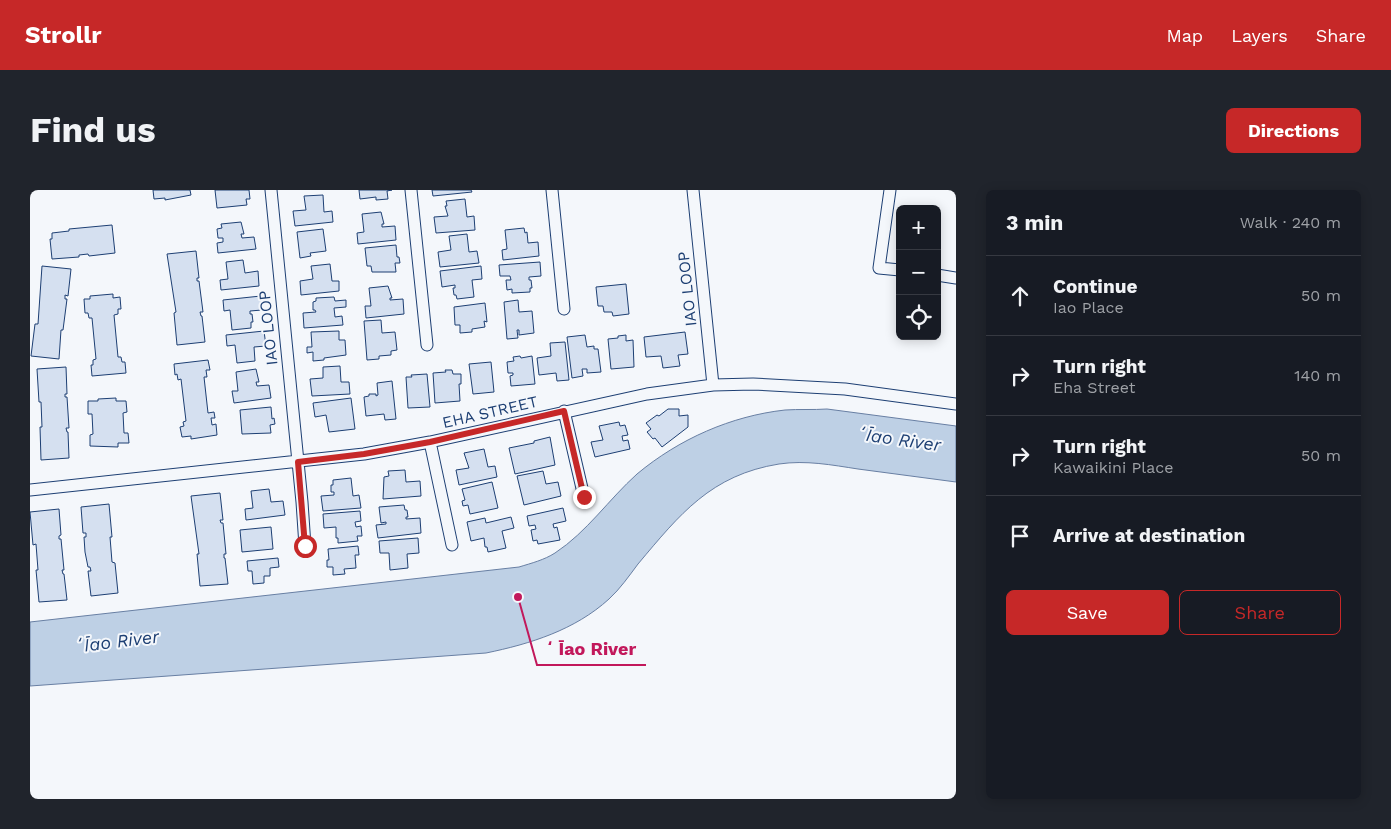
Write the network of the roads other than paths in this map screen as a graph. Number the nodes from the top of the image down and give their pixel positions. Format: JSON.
{"nodes":[{"id":1,"x":271,"y":190,"type":"edge"},
{"id":2,"x":411,"y":190,"type":"edge"},
{"id":3,"x":552,"y":190,"type":"edge"},
{"id":4,"x":693,"y":190,"type":"edge"},
{"id":5,"x":890,"y":190,"type":"edge"},
{"id":6,"x":896,"y":270,"type":"edge"},
{"id":7,"x":941,"y":276,"type":"edge"},
{"id":8,"x":956,"y":278,"type":"edge"},
{"id":9,"x":564,"y":309,"type":"dead end"},
{"id":10,"x":427,"y":345,"type":"dead end"},
{"id":11,"x":713,"y":385,"type":"junction"},
{"id":12,"x":956,"y":404,"type":"edge"},
{"id":13,"x":564,"y":411,"type":"junction"},
{"id":14,"x":430,"y":442,"type":"junction"},
{"id":15,"x":298,"y":462,"type":"junction"},
{"id":16,"x":30,"y":490,"type":"edge"},
{"id":17,"x":584,"y":497,"type":"dead end"},
{"id":18,"x":452,"y":545,"type":"dead end"},
{"id":19,"x":305,"y":546,"type":"dead end"}],
"edges":[{"from":1,"to":15,"type":"street","name":"IAO LOOP"},
{"from":2,"to":10,"type":"street"},
{"from":3,"to":9,"type":"street"},
{"from":4,"to":11,"type":"street","name":"IAO LOOP"},
{"from":5,"to":6,"type":"street"},
{"from":7,"to":8,"type":"street"},
{"from":11,"to":12,"type":"street","name":"EHA STREET"},
{"from":11,"to":13,"type":"street","name":"EHA STREET"},
{"from":13,"to":14,"type":"street","name":"EHA STREET"},
{"from":13,"to":17,"type":"street"},
{"from":14,"to":15,"type":"street","name":"EHA STREET"},
{"from":14,"to":18,"type":"street"},
{"from":15,"to":16,"type":"street","name":"EHA STREET"},
{"from":15,"to":19,"type":"street","name":"IAO LOOP"}]}
